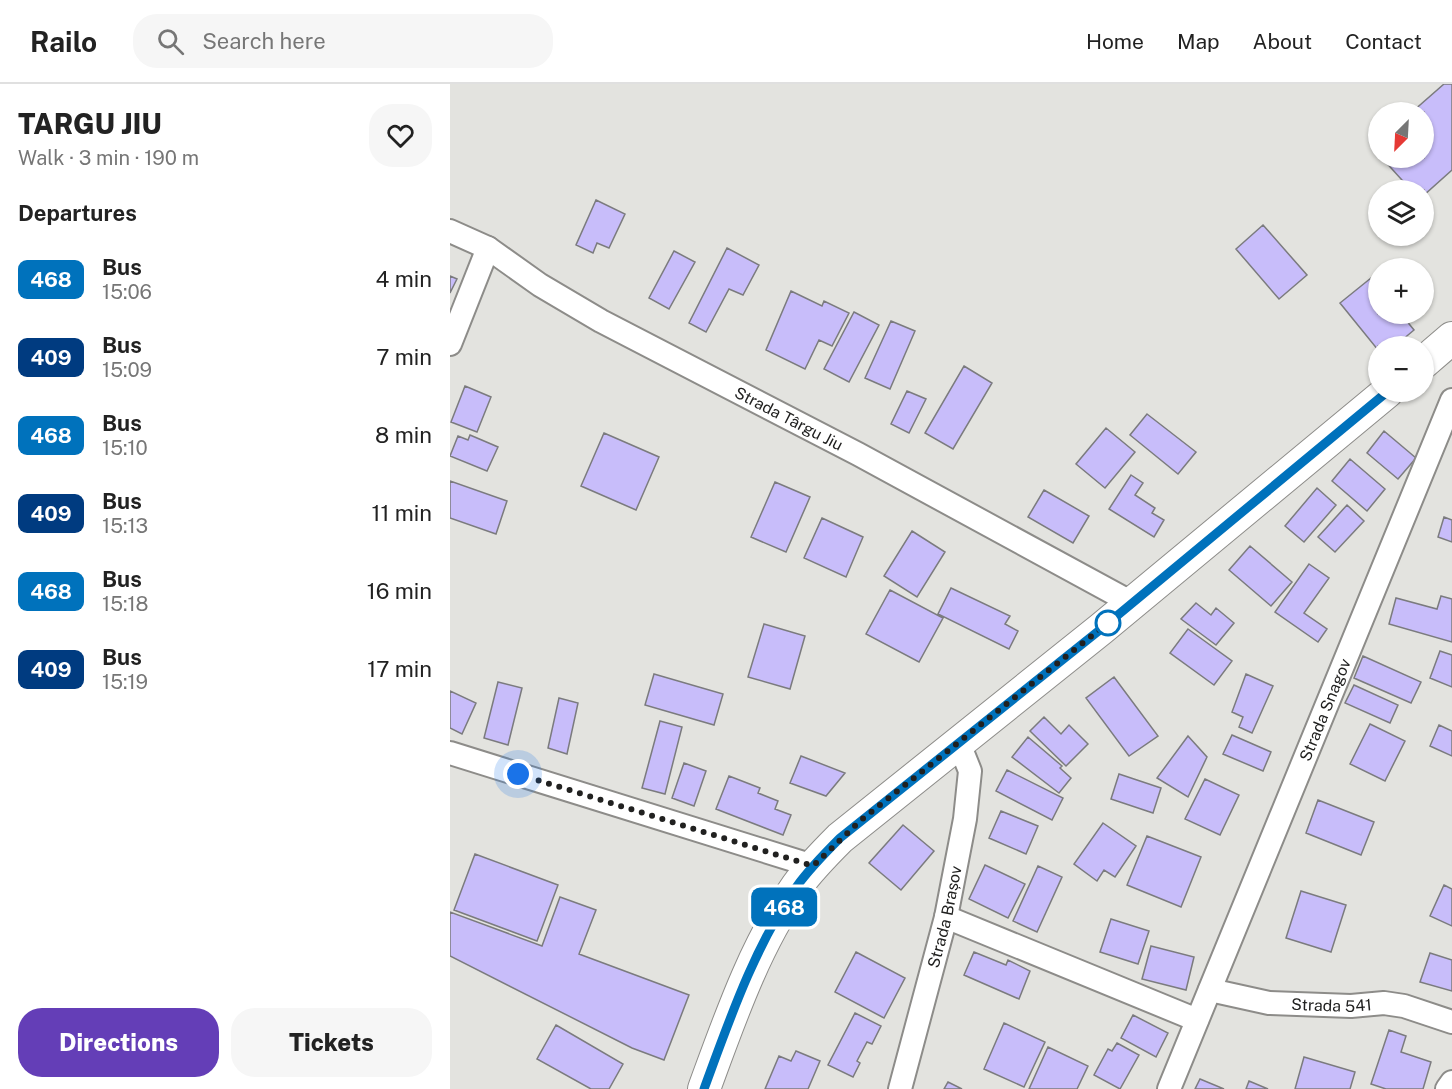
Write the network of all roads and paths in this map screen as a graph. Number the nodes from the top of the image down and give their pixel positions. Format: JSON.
{"nodes":[{"id":1,"x":450,"y":231,"type":"edge"},
{"id":2,"x":488,"y":248,"type":"junction"},
{"id":3,"x":1452,"y":338,"type":"edge"},
{"id":4,"x":450,"y":344,"type":"edge"},
{"id":5,"x":1434,"y":353,"type":"edge"},
{"id":6,"x":1452,"y":400,"type":"edge"},
{"id":7,"x":1375,"y":402,"type":"edge"},
{"id":8,"x":1132,"y":603,"type":"junction"},
{"id":9,"x":958,"y":741,"type":"junction"},
{"id":10,"x":450,"y":753,"type":"edge"},
{"id":11,"x":813,"y":866,"type":"junction"},
{"id":12,"x":946,"y":917,"type":"junction"},
{"id":13,"x":1210,"y":990,"type":"junction"},
{"id":14,"x":1197,"y":1020,"type":"junction"},
{"id":15,"x":1452,"y":1022,"type":"edge"},
{"id":16,"x":1452,"y":1082,"type":"edge"},
{"id":17,"x":704,"y":1089,"type":"edge"},
{"id":18,"x":900,"y":1089,"type":"edge"},
{"id":19,"x":1169,"y":1089,"type":"edge"},
{"id":20,"x":1447,"y":1089,"type":"edge"}],
"edges":[{"from":1,"to":2,"type":"street","name":"Strada Târgu Jiu"},
{"from":2,"to":4,"type":"street"},
{"from":2,"to":8,"type":"street","name":"Strada Târgu Jiu"},
{"from":3,"to":5,"type":"main road"},
{"from":6,"to":13,"type":"street","name":"Strada Snagov"},
{"from":7,"to":8,"type":"main road"},
{"from":8,"to":9,"type":"main road"},
{"from":9,"to":11,"type":"main road"},
{"from":9,"to":12,"type":"street","name":"Strada Brașov"},
{"from":10,"to":11,"type":"street"},
{"from":11,"to":17,"type":"main road"},
{"from":12,"to":14,"type":"street"},
{"from":12,"to":18,"type":"street","name":"Strada Brașov"},
{"from":13,"to":14,"type":"street","name":"Strada Snagov"},
{"from":13,"to":15,"type":"street","name":"Strada 541"},
{"from":14,"to":19,"type":"street","name":"Strada Snagov"},
{"from":16,"to":20,"type":"street"}]}
